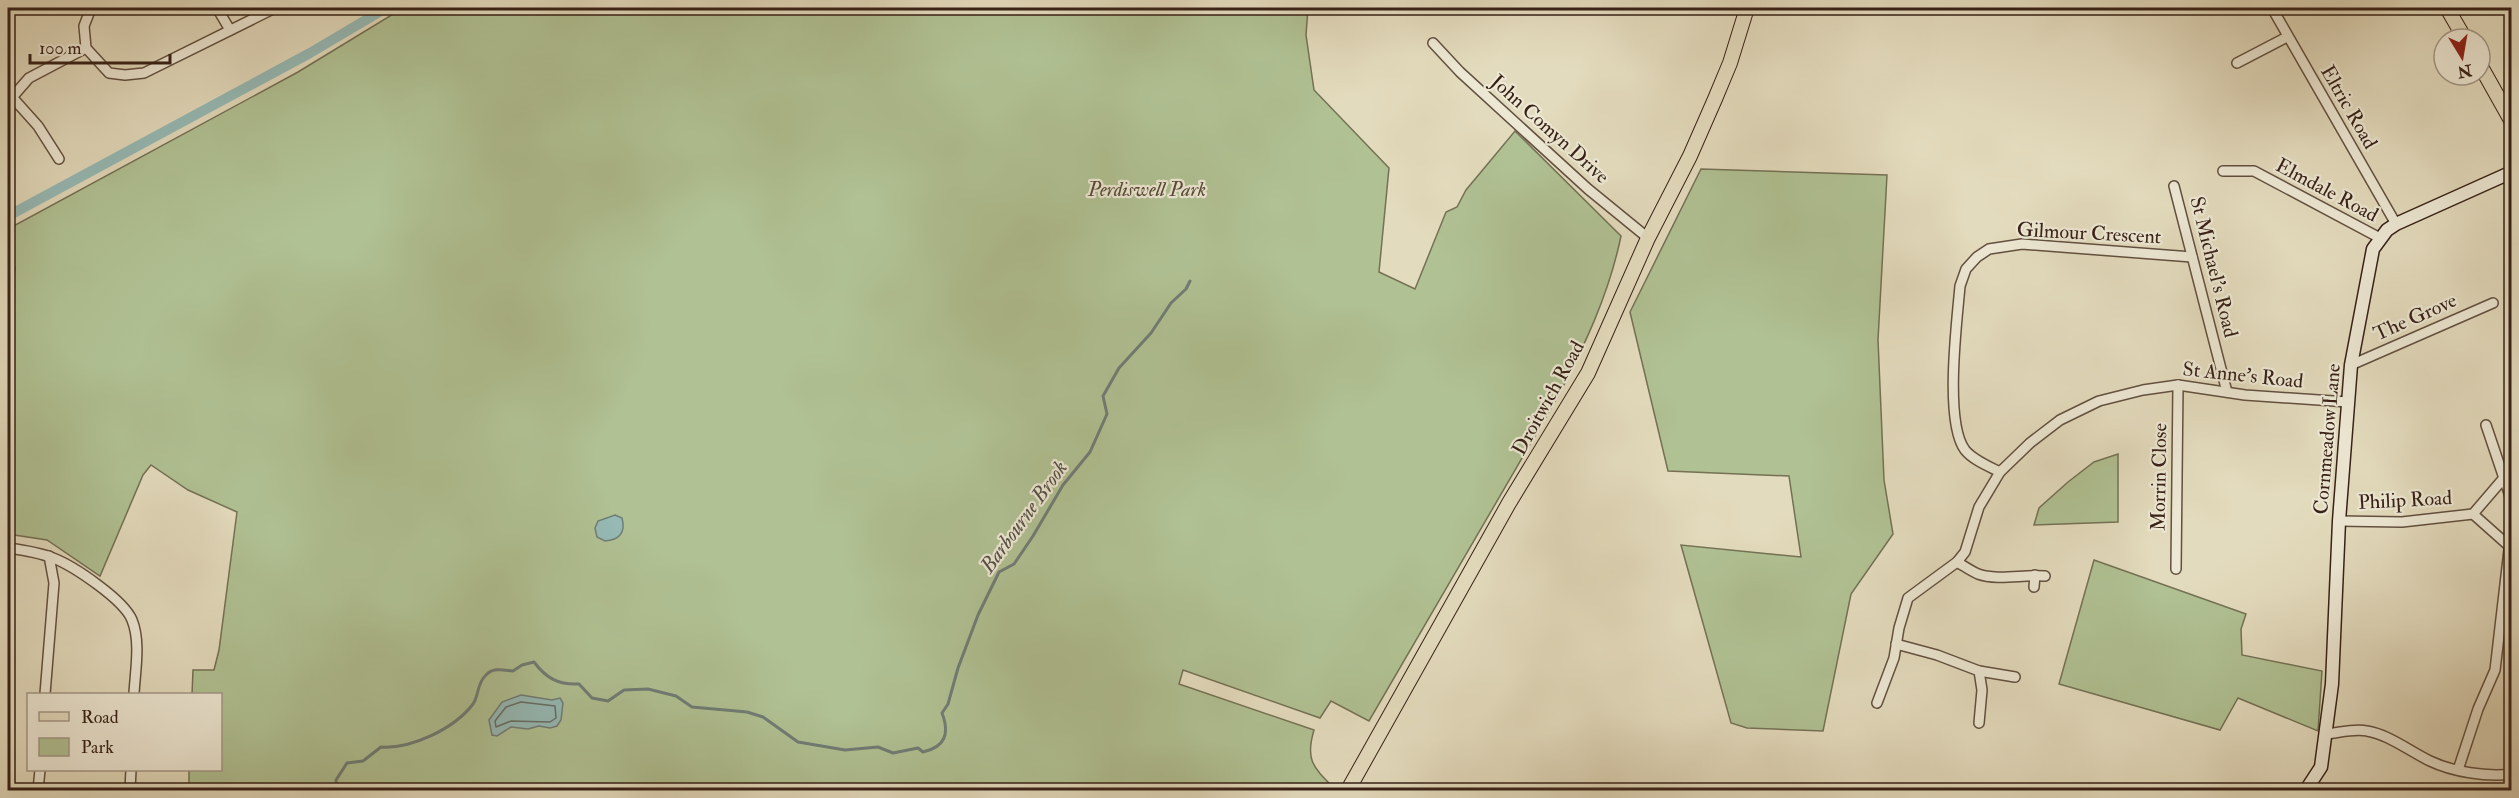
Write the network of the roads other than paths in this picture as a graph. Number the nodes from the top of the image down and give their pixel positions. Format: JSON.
{"nodes":[{"id":1,"x":91,"y":8,"type":"edge"},
{"id":2,"x":217,"y":8,"type":"edge"},
{"id":3,"x":275,"y":8,"type":"edge"},
{"id":4,"x":1747,"y":8,"type":"edge"},
{"id":5,"x":2272,"y":8,"type":"edge"},
{"id":6,"x":2447,"y":8,"type":"edge"},
{"id":7,"x":2458,"y":27,"type":"edge"},
{"id":8,"x":230,"y":30,"type":"junction"},
{"id":9,"x":2287,"y":36,"type":"junction"},
{"id":10,"x":1432,"y":43,"type":"dead end"},
{"id":11,"x":86,"y":48,"type":"junction"},
{"id":12,"x":2237,"y":63,"type":"dead end"},
{"id":13,"x":2492,"y":87,"type":"edge"},
{"id":14,"x":10,"y":99,"type":"edge"},
{"id":15,"x":2511,"y":122,"type":"edge"},
{"id":16,"x":59,"y":159,"type":"dead end"},
{"id":17,"x":2223,"y":171,"type":"dead end"},
{"id":18,"x":2511,"y":172,"type":"edge"},
{"id":19,"x":2174,"y":186,"type":"dead end"},
{"id":20,"x":2396,"y":224,"type":"junction"},
{"id":21,"x":1648,"y":238,"type":"junction"},
{"id":22,"x":2380,"y":238,"type":"junction"},
{"id":23,"x":2192,"y":257,"type":"junction"},
{"id":24,"x":2493,"y":303,"type":"dead end"},
{"id":25,"x":2351,"y":365,"type":"junction"},
{"id":26,"x":2178,"y":385,"type":"junction"},
{"id":27,"x":2228,"y":392,"type":"junction"},
{"id":28,"x":2348,"y":402,"type":"junction"},
{"id":29,"x":2486,"y":425,"type":"dead end"},
{"id":30,"x":2000,"y":472,"type":"junction"},
{"id":31,"x":2503,"y":478,"type":"junction"},
{"id":32,"x":2511,"y":502,"type":"edge"},
{"id":33,"x":2511,"y":508,"type":"edge"},
{"id":34,"x":2473,"y":513,"type":"junction"},
{"id":35,"x":2339,"y":521,"type":"junction"},
{"id":36,"x":2509,"y":546,"type":"junction"},
{"id":37,"x":8,"y":548,"type":"edge"},
{"id":38,"x":52,"y":558,"type":"junction"},
{"id":39,"x":1957,"y":562,"type":"junction"},
{"id":40,"x":2176,"y":569,"type":"dead end"},
{"id":41,"x":2034,"y":587,"type":"dead end"},
{"id":42,"x":1896,"y":644,"type":"junction"},
{"id":43,"x":1979,"y":672,"type":"junction"},
{"id":44,"x":2015,"y":676,"type":"dead end"},
{"id":45,"x":45,"y":693,"type":"edge"},
{"id":46,"x":134,"y":693,"type":"edge"},
{"id":47,"x":1877,"y":703,"type":"dead end"},
{"id":48,"x":1979,"y":723,"type":"dead end"},
{"id":49,"x":2325,"y":734,"type":"junction"},
{"id":50,"x":2458,"y":770,"type":"junction"},
{"id":51,"x":40,"y":771,"type":"edge"},
{"id":52,"x":132,"y":771,"type":"edge"},
{"id":53,"x":2511,"y":774,"type":"edge"},
{"id":54,"x":38,"y":790,"type":"edge"},
{"id":55,"x":130,"y":790,"type":"edge"},
{"id":56,"x":1348,"y":790,"type":"edge"},
{"id":57,"x":2306,"y":790,"type":"edge"}],
"edges":[{"from":1,"to":11,"type":"street"},
{"from":2,"to":8,"type":"street"},
{"from":3,"to":8,"type":"street"},
{"from":4,"to":21,"type":"main road","name":"Droitwich Road"},
{"from":5,"to":9,"type":"street","name":"Eltric Road"},
{"from":6,"to":7,"type":"main road"},
{"from":8,"to":11,"type":"street"},
{"from":9,"to":12,"type":"street"},
{"from":9,"to":20,"type":"street","name":"Eltric Road"},
{"from":10,"to":21,"type":"street","name":"John Comyn Drive"},
{"from":11,"to":14,"type":"street"},
{"from":13,"to":15,"type":"main road"},
{"from":14,"to":16,"type":"street"},
{"from":17,"to":22,"type":"street","name":"Elmdale Road"},
{"from":18,"to":20,"type":"street","name":"Cornmeadow Lane"},
{"from":19,"to":23,"type":"street","name":"St Michael's Road"},
{"from":20,"to":22,"type":"street","name":"Cornmeadow Lane"},
{"from":21,"to":56,"type":"main road","name":"Droitwich Road"},
{"from":22,"to":25,"type":"street","name":"Cornmeadow Lane"},
{"from":23,"to":27,"type":"street","name":"St Michael's Road"},
{"from":23,"to":30,"type":"street","name":"Gilmour Crescent"},
{"from":24,"to":25,"type":"street","name":"The Grove"},
{"from":25,"to":28,"type":"street","name":"Cornmeadow Lane"},
{"from":26,"to":27,"type":"street","name":"St Anne's Road"},
{"from":26,"to":30,"type":"street","name":"St Anne's Road"},
{"from":26,"to":40,"type":"street","name":"Morrin Close"},
{"from":27,"to":28,"type":"street","name":"St Anne's Road"},
{"from":28,"to":35,"type":"street","name":"Cornmeadow Lane"},
{"from":29,"to":31,"type":"street"},
{"from":30,"to":39,"type":"street","name":"St Anne's Road"},
{"from":31,"to":32,"type":"street"},
{"from":31,"to":34,"type":"street","name":"Philip Road"},
{"from":33,"to":36,"type":"street"},
{"from":34,"to":35,"type":"street","name":"Philip Road"},
{"from":34,"to":36,"type":"street","name":"Philip Road"},
{"from":35,"to":49,"type":"street","name":"Cornmeadow Lane"},
{"from":36,"to":50,"type":"street"},
{"from":37,"to":38,"type":"street"},
{"from":38,"to":45,"type":"street"},
{"from":38,"to":46,"type":"street"},
{"from":39,"to":41,"type":"street"},
{"from":39,"to":42,"type":"street","name":"St Anne's Road"},
{"from":42,"to":43,"type":"street"},
{"from":42,"to":47,"type":"street","name":"St Anne's Road"},
{"from":43,"to":44,"type":"street"},
{"from":43,"to":48,"type":"street"},
{"from":49,"to":50,"type":"street"},
{"from":49,"to":57,"type":"street","name":"Cornmeadow Lane"},
{"from":50,"to":53,"type":"street"},
{"from":51,"to":54,"type":"street"},
{"from":52,"to":55,"type":"street"}]}
